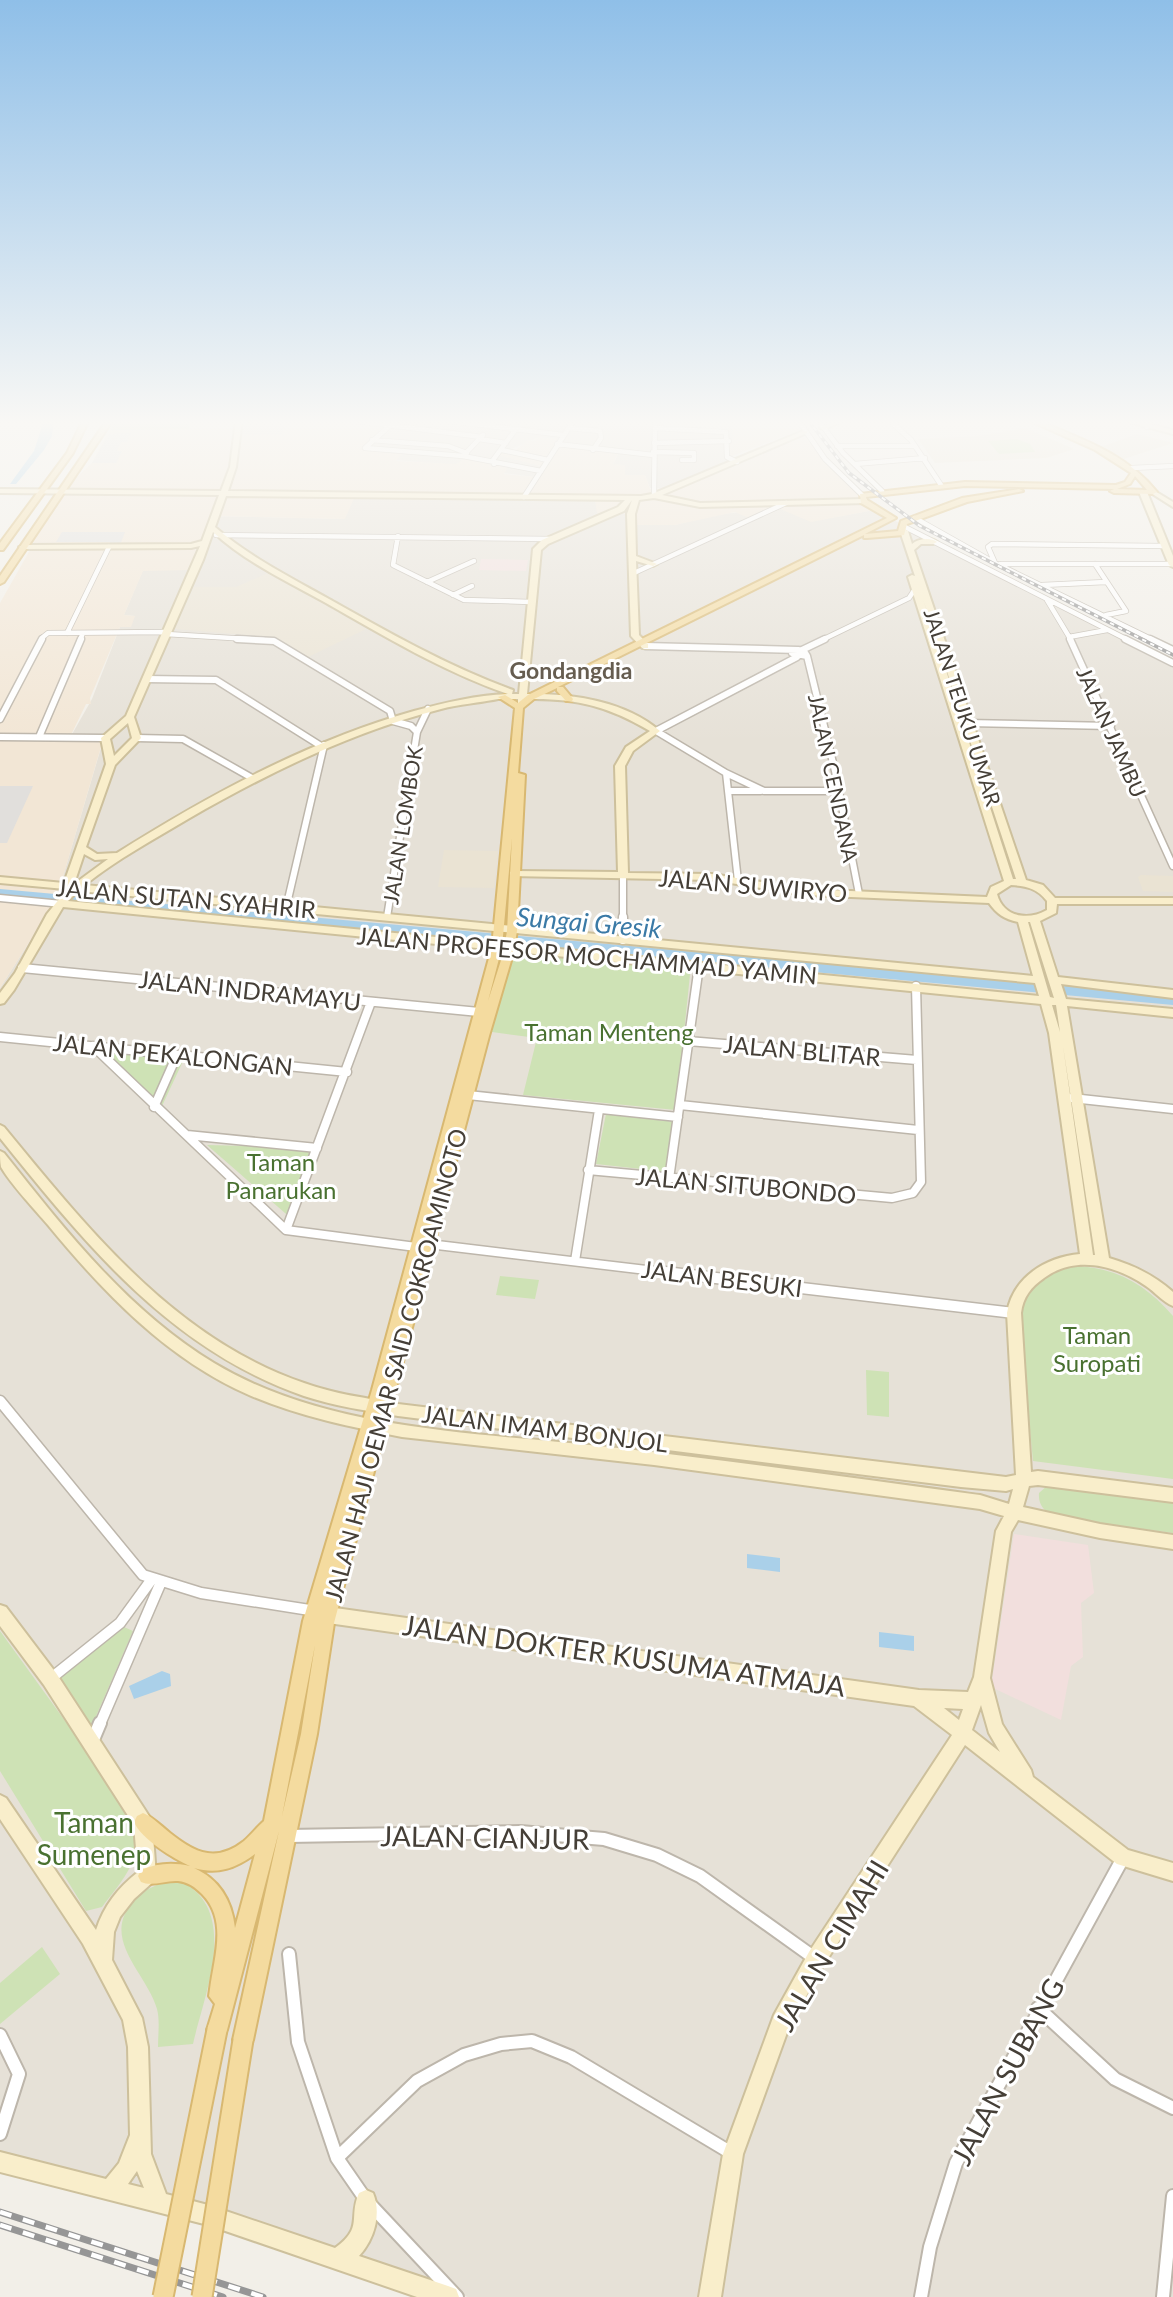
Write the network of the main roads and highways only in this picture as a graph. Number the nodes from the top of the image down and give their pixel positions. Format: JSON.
{"nodes":[{"id":1,"x":15,"y":527,"type":"edge"},
{"id":2,"x":37,"y":527,"type":"edge"},
{"id":3,"x":875,"y":527,"type":"edge"},
{"id":4,"x":885,"y":527,"type":"edge"},
{"id":5,"x":904,"y":527,"type":"edge"},
{"id":6,"x":889,"y":533,"type":"junction"},
{"id":7,"x":0,"y":548,"type":"edge"},
{"id":8,"x":822,"y":555,"type":"junction"},
{"id":9,"x":0,"y":582,"type":"edge"},
{"id":10,"x":642,"y":644,"type":"junction"},
{"id":11,"x":560,"y":689,"type":"junction"},
{"id":12,"x":503,"y":694,"type":"road end"},
{"id":13,"x":528,"y":696,"type":"junction"},
{"id":14,"x":569,"y":699,"type":"road end"},
{"id":15,"x":506,"y":930,"type":"junction"},
{"id":16,"x":504,"y":947,"type":"junction"},
{"id":17,"x":423,"y":1245,"type":"junction"},
{"id":18,"x":322,"y":1613,"type":"junction"},
{"id":19,"x":143,"y":1822,"type":"road end"},
{"id":20,"x":272,"y":1825,"type":"junction"},
{"id":21,"x":147,"y":1876,"type":"road end"},
{"id":22,"x":218,"y":2025,"type":"junction"},
{"id":23,"x":163,"y":2297,"type":"edge"},
{"id":24,"x":202,"y":2297,"type":"edge"}],
"edges":[{"from":1,"to":7,"type":"main road"},
{"from":2,"to":9,"type":"main road"},
{"from":3,"to":8,"type":"main road"},
{"from":4,"to":6,"type":"main road"},
{"from":5,"to":6,"type":"main road"},
{"from":6,"to":8,"type":"main road"},
{"from":8,"to":10,"type":"main road"},
{"from":10,"to":11,"type":"main road"},
{"from":10,"to":13,"type":"main road"},
{"from":11,"to":13,"type":"main road"},
{"from":11,"to":14,"type":"main road"},
{"from":12,"to":13,"type":"main road"},
{"from":13,"to":15,"type":"main road","name":"JALAN HAJI OEMAR SAID COKROAMINOTO"},
{"from":13,"to":15,"type":"main road","name":"JALAN HAJI OEMAR SAID COKROAMINOTO"},
{"from":15,"to":16,"type":"main road","name":"JALAN HAJI OEMAR SAID COKROAMINOTO"},
{"from":16,"to":17,"type":"main road","name":"JALAN HAJI OEMAR SAID COKROAMINOTO"},
{"from":16,"to":17,"type":"main road","name":"JALAN HAJI OEMAR SAID COKROAMINOTO"},
{"from":17,"to":18,"type":"main road","name":"JALAN HAJI OEMAR SAID COKROAMINOTO"},
{"from":18,"to":20,"type":"main road","name":"JALAN HAJI OEMAR SAID COKROAMINOTO"},
{"from":18,"to":24,"type":"main road","name":"JALAN HAJI OEMAR SAID COKROAMINOTO","bridge":true},
{"from":19,"to":20,"type":"main road"},
{"from":20,"to":22,"type":"main road","name":"JALAN HAJI OEMAR SAID COKROAMINOTO"},
{"from":21,"to":22,"type":"main road"},
{"from":22,"to":23,"type":"main road","bridge":true}]}
